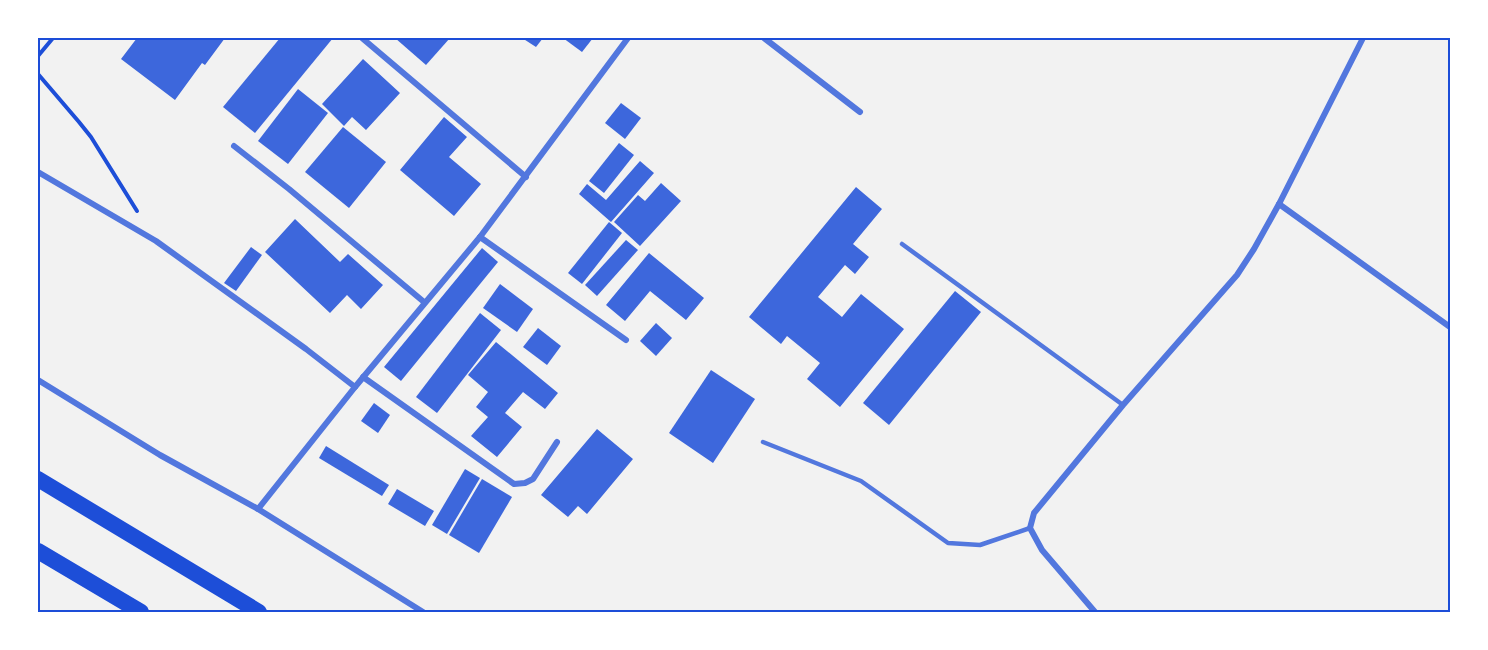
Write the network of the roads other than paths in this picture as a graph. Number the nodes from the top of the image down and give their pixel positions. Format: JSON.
{"nodes":[{"id":1,"x":362,"y":38,"type":"edge"},
{"id":2,"x":628,"y":38,"type":"edge"},
{"id":3,"x":764,"y":38,"type":"edge"},
{"id":4,"x":1363,"y":38,"type":"edge"},
{"id":5,"x":860,"y":112,"type":"dead end"},
{"id":6,"x":234,"y":146,"type":"dead end"},
{"id":7,"x":38,"y":171,"type":"edge"},
{"id":8,"x":526,"y":177,"type":"junction"},
{"id":9,"x":1279,"y":204,"type":"junction"},
{"id":10,"x":480,"y":237,"type":"junction"},
{"id":11,"x":902,"y":244,"type":"dead end"},
{"id":12,"x":424,"y":302,"type":"junction"},
{"id":13,"x":1450,"y":327,"type":"edge"},
{"id":14,"x":626,"y":340,"type":"dead end"},
{"id":15,"x":363,"y":377,"type":"junction"},
{"id":16,"x":38,"y":380,"type":"edge"},
{"id":17,"x":355,"y":387,"type":"junction"},
{"id":18,"x":1123,"y":405,"type":"junction"},
{"id":19,"x":557,"y":442,"type":"dead end"},
{"id":20,"x":764,"y":442,"type":"dead end"},
{"id":21,"x":38,"y":479,"type":"edge"},
{"id":22,"x":258,"y":509,"type":"junction"},
{"id":23,"x":1030,"y":528,"type":"junction"},
{"id":24,"x":38,"y":551,"type":"edge"},
{"id":25,"x":141,"y":612,"type":"edge"},
{"id":26,"x":259,"y":612,"type":"edge"},
{"id":27,"x":423,"y":612,"type":"edge"},
{"id":28,"x":1095,"y":612,"type":"edge"}],
"edges":[{"from":1,"to":8,"type":"street"},
{"from":2,"to":8,"type":"street"},
{"from":3,"to":5,"type":"street"},
{"from":4,"to":9,"type":"street"},
{"from":6,"to":12,"type":"street"},
{"from":7,"to":17,"type":"street"},
{"from":8,"to":10,"type":"street"},
{"from":9,"to":13,"type":"street"},
{"from":9,"to":18,"type":"street"},
{"from":10,"to":12,"type":"street"},
{"from":10,"to":14,"type":"street"},
{"from":11,"to":18,"type":"lane"},
{"from":12,"to":15,"type":"street"},
{"from":15,"to":17,"type":"street"},
{"from":15,"to":19,"type":"street"},
{"from":16,"to":22,"type":"street"},
{"from":17,"to":22,"type":"street"},
{"from":18,"to":23,"type":"street"},
{"from":20,"to":23,"type":"lane"},
{"from":21,"to":26,"type":"highway"},
{"from":22,"to":27,"type":"street"},
{"from":23,"to":28,"type":"street"},
{"from":24,"to":25,"type":"highway"}]}
